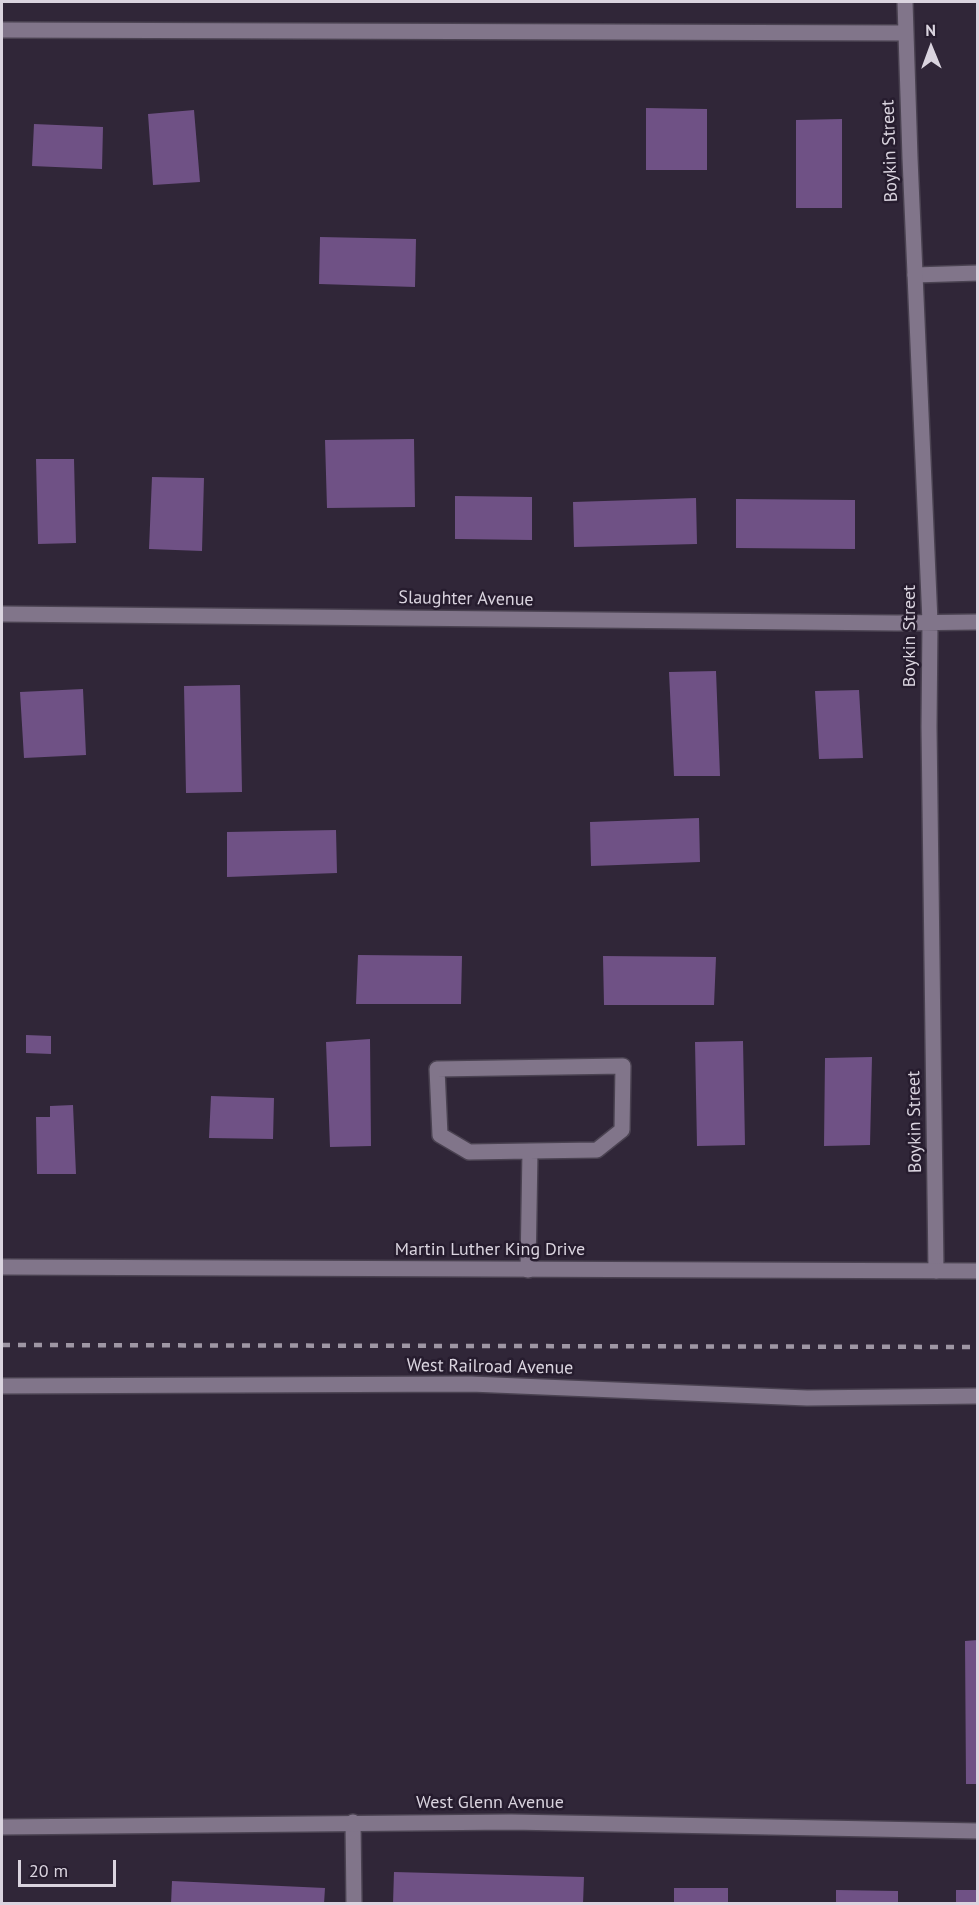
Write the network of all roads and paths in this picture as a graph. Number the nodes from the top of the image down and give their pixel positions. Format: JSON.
{"nodes":[{"id":1,"x":905,"y":2,"type":"edge"},
{"id":2,"x":2,"y":30,"type":"edge"},
{"id":3,"x":906,"y":33,"type":"junction"},
{"id":4,"x":978,"y":273,"type":"edge"},
{"id":5,"x":915,"y":275,"type":"junction"},
{"id":6,"x":2,"y":614,"type":"edge"},
{"id":7,"x":930,"y":622,"type":"junction"},
{"id":8,"x":978,"y":622,"type":"edge"},
{"id":9,"x":530,"y":1151,"type":"junction"},
{"id":10,"x":2,"y":1268,"type":"edge"},
{"id":11,"x":528,"y":1270,"type":"junction"},
{"id":12,"x":936,"y":1271,"type":"junction"},
{"id":13,"x":978,"y":1271,"type":"edge"},
{"id":14,"x":2,"y":1386,"type":"edge"},
{"id":15,"x":978,"y":1396,"type":"edge"},
{"id":16,"x":353,"y":1822,"type":"junction"},
{"id":17,"x":2,"y":1827,"type":"edge"},
{"id":18,"x":978,"y":1831,"type":"edge"},
{"id":19,"x":354,"y":1904,"type":"edge"}],
"edges":[{"from":1,"to":3,"type":"street","name":"Boykin Street"},
{"from":2,"to":3,"type":"street"},
{"from":3,"to":5,"type":"street","name":"Boykin Street"},
{"from":4,"to":5,"type":"street"},
{"from":5,"to":7,"type":"street","name":"Boykin Street"},
{"from":6,"to":7,"type":"street","name":"Slaughter Avenue"},
{"from":7,"to":8,"type":"street","name":"Slaughter Avenue"},
{"from":7,"to":12,"type":"street","name":"Boykin Street"},
{"from":9,"to":9,"type":"street"},
{"from":9,"to":11,"type":"street"},
{"from":10,"to":11,"type":"street","name":"Martin Luther King Drive"},
{"from":11,"to":12,"type":"street","name":"Martin Luther King Drive"},
{"from":12,"to":13,"type":"street","name":"Martin Luther King Drive"},
{"from":14,"to":15,"type":"street","name":"West Railroad Avenue"},
{"from":16,"to":17,"type":"street","name":"West Glenn Avenue"},
{"from":16,"to":18,"type":"street","name":"West Glenn Avenue"},
{"from":16,"to":19,"type":"street"}]}
